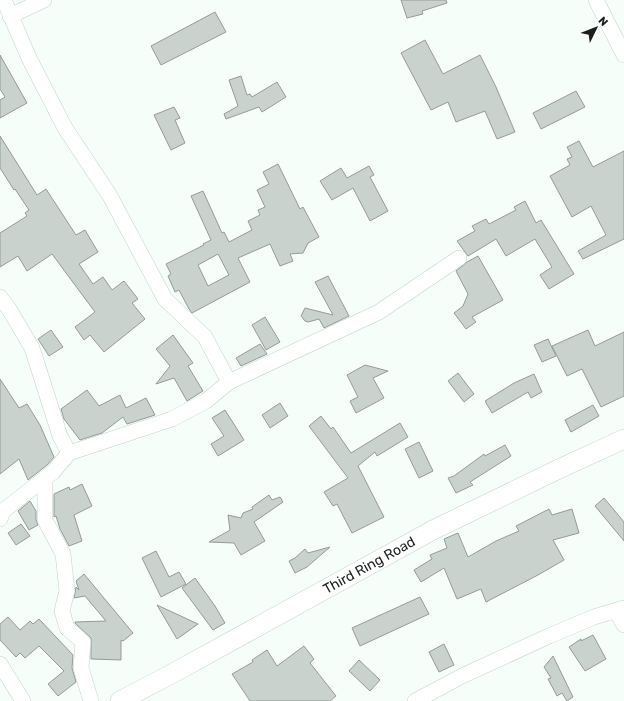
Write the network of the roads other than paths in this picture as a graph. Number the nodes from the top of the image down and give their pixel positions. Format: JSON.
{"nodes":[{"id":1,"x":4,"y":0,"type":"edge"},
{"id":2,"x":44,"y":0,"type":"edge"},
{"id":3,"x":596,"y":0,"type":"edge"},
{"id":4,"x":10,"y":16,"type":"junction"},
{"id":5,"x":624,"y":55,"type":"edge"},
{"id":6,"x":459,"y":258,"type":"dead end"},
{"id":7,"x":0,"y":297,"type":"edge"},
{"id":8,"x":229,"y":382,"type":"junction"},
{"id":9,"x":624,"y":440,"type":"edge"},
{"id":10,"x":69,"y":453,"type":"junction"},
{"id":11,"x":45,"y":478,"type":"junction"},
{"id":12,"x":0,"y":519,"type":"edge"},
{"id":13,"x":620,"y":610,"type":"edge"},
{"id":14,"x":624,"y":625,"type":"edge"},
{"id":15,"x":0,"y":664,"type":"edge"},
{"id":16,"x":23,"y":701,"type":"edge"},
{"id":17,"x":91,"y":701,"type":"edge"},
{"id":18,"x":120,"y":701,"type":"edge"},
{"id":19,"x":415,"y":701,"type":"edge"}],
"edges":[{"from":1,"to":4,"type":"street"},
{"from":2,"to":4,"type":"street"},
{"from":3,"to":5,"type":"street"},
{"from":4,"to":8,"type":"street"},
{"from":6,"to":8,"type":"street"},
{"from":7,"to":10,"type":"street"},
{"from":8,"to":10,"type":"street"},
{"from":9,"to":18,"type":"street","name":"Third Ring Road"},
{"from":10,"to":11,"type":"street"},
{"from":11,"to":12,"type":"street"},
{"from":11,"to":17,"type":"street"},
{"from":13,"to":14,"type":"street"},
{"from":13,"to":19,"type":"street"},
{"from":15,"to":16,"type":"street"}]}
